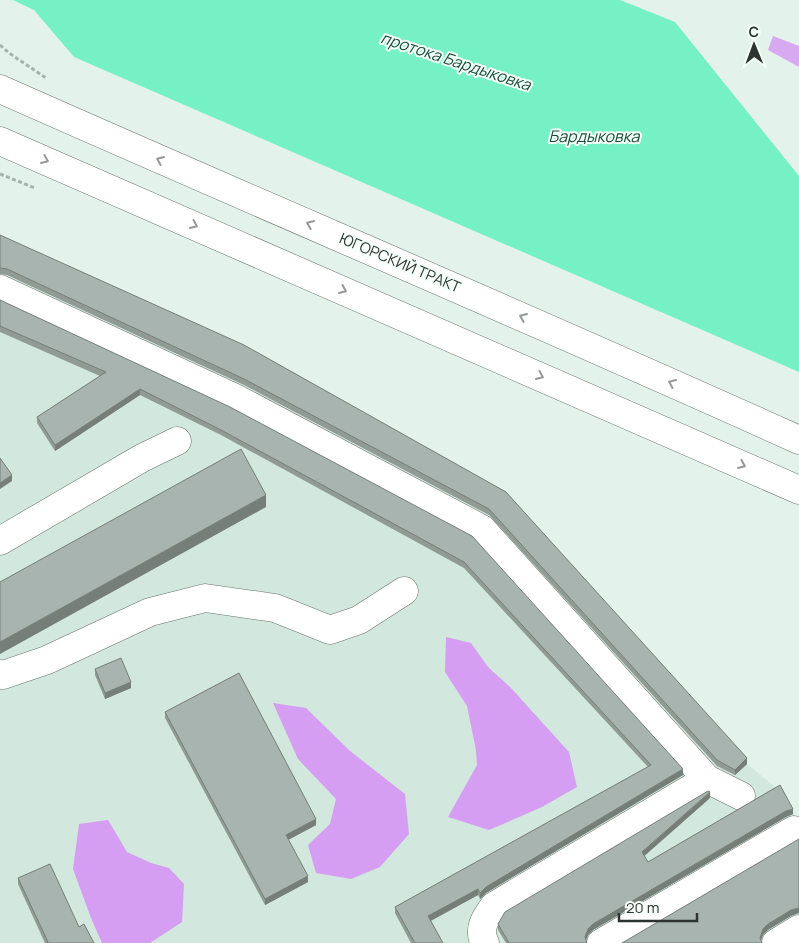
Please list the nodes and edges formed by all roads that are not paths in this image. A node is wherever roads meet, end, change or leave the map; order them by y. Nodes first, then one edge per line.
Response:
1 (0, 89) edge
2 (0, 141) edge
3 (0, 289) edge
4 (799, 440) edge
5 (177, 441) dead end
6 (799, 490) edge
7 (1, 540) edge
8 (404, 591) dead end
9 (0, 674) edge
10 (707, 779) junction
11 (741, 796) dead end
12 (794, 830) dead end
13 (799, 929) edge
14 (485, 943) edge
15 (601, 943) edge
16 (776, 943) edge

4 -> 1 main road, ЮГОРСКИЙ ТРАКТ
2 -> 6 main road
3 - 10 main road
5 - 7 main road
8 - 9 main road
10 - 11 main road
10 - 14 main road
12 - 15 main road
13 - 16 main road

